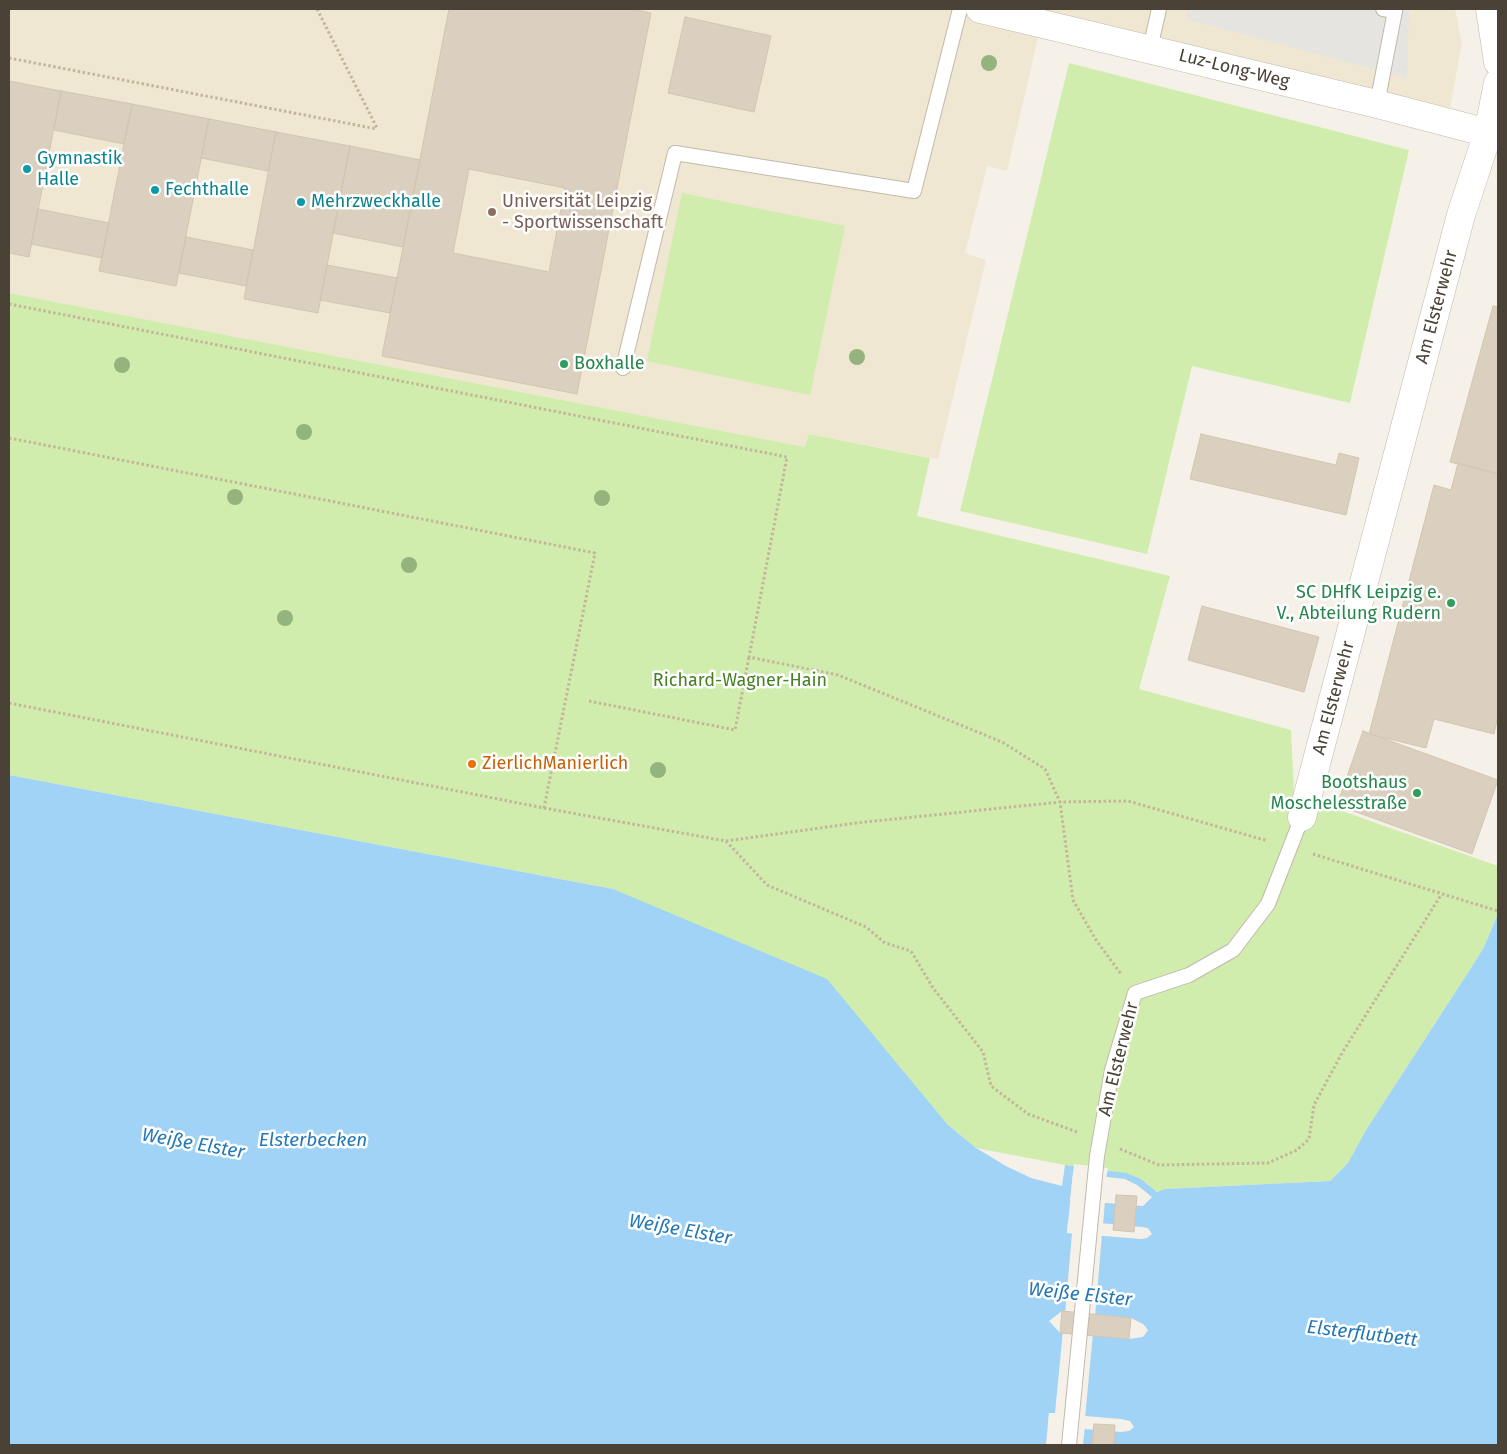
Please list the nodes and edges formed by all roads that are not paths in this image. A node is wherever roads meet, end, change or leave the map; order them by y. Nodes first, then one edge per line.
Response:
1 (960, 9) edge
2 (980, 9) edge
3 (1159, 9) edge
4 (1383, 9) edge
5 (1490, 9) edge
6 (1150, 49) junction
7 (1498, 62) edge
8 (1498, 83) edge
9 (1376, 104) junction
10 (1493, 137) edge
11 (624, 368) dead end
12 (1302, 817) joint
13 (1069, 1445) edge

1 - 11 lane
2 - 6 street, Luz-Long-Weg
3 - 6 lane
4 - 9 lane
5 - 7 street
6 - 9 street, Luz-Long-Weg
8 - 10 street, Am Elsterwehr
9 - 10 street, Luz-Long-Weg
10 - 12 street, Am Elsterwehr
12 - 13 lane, Am Elsterwehr

